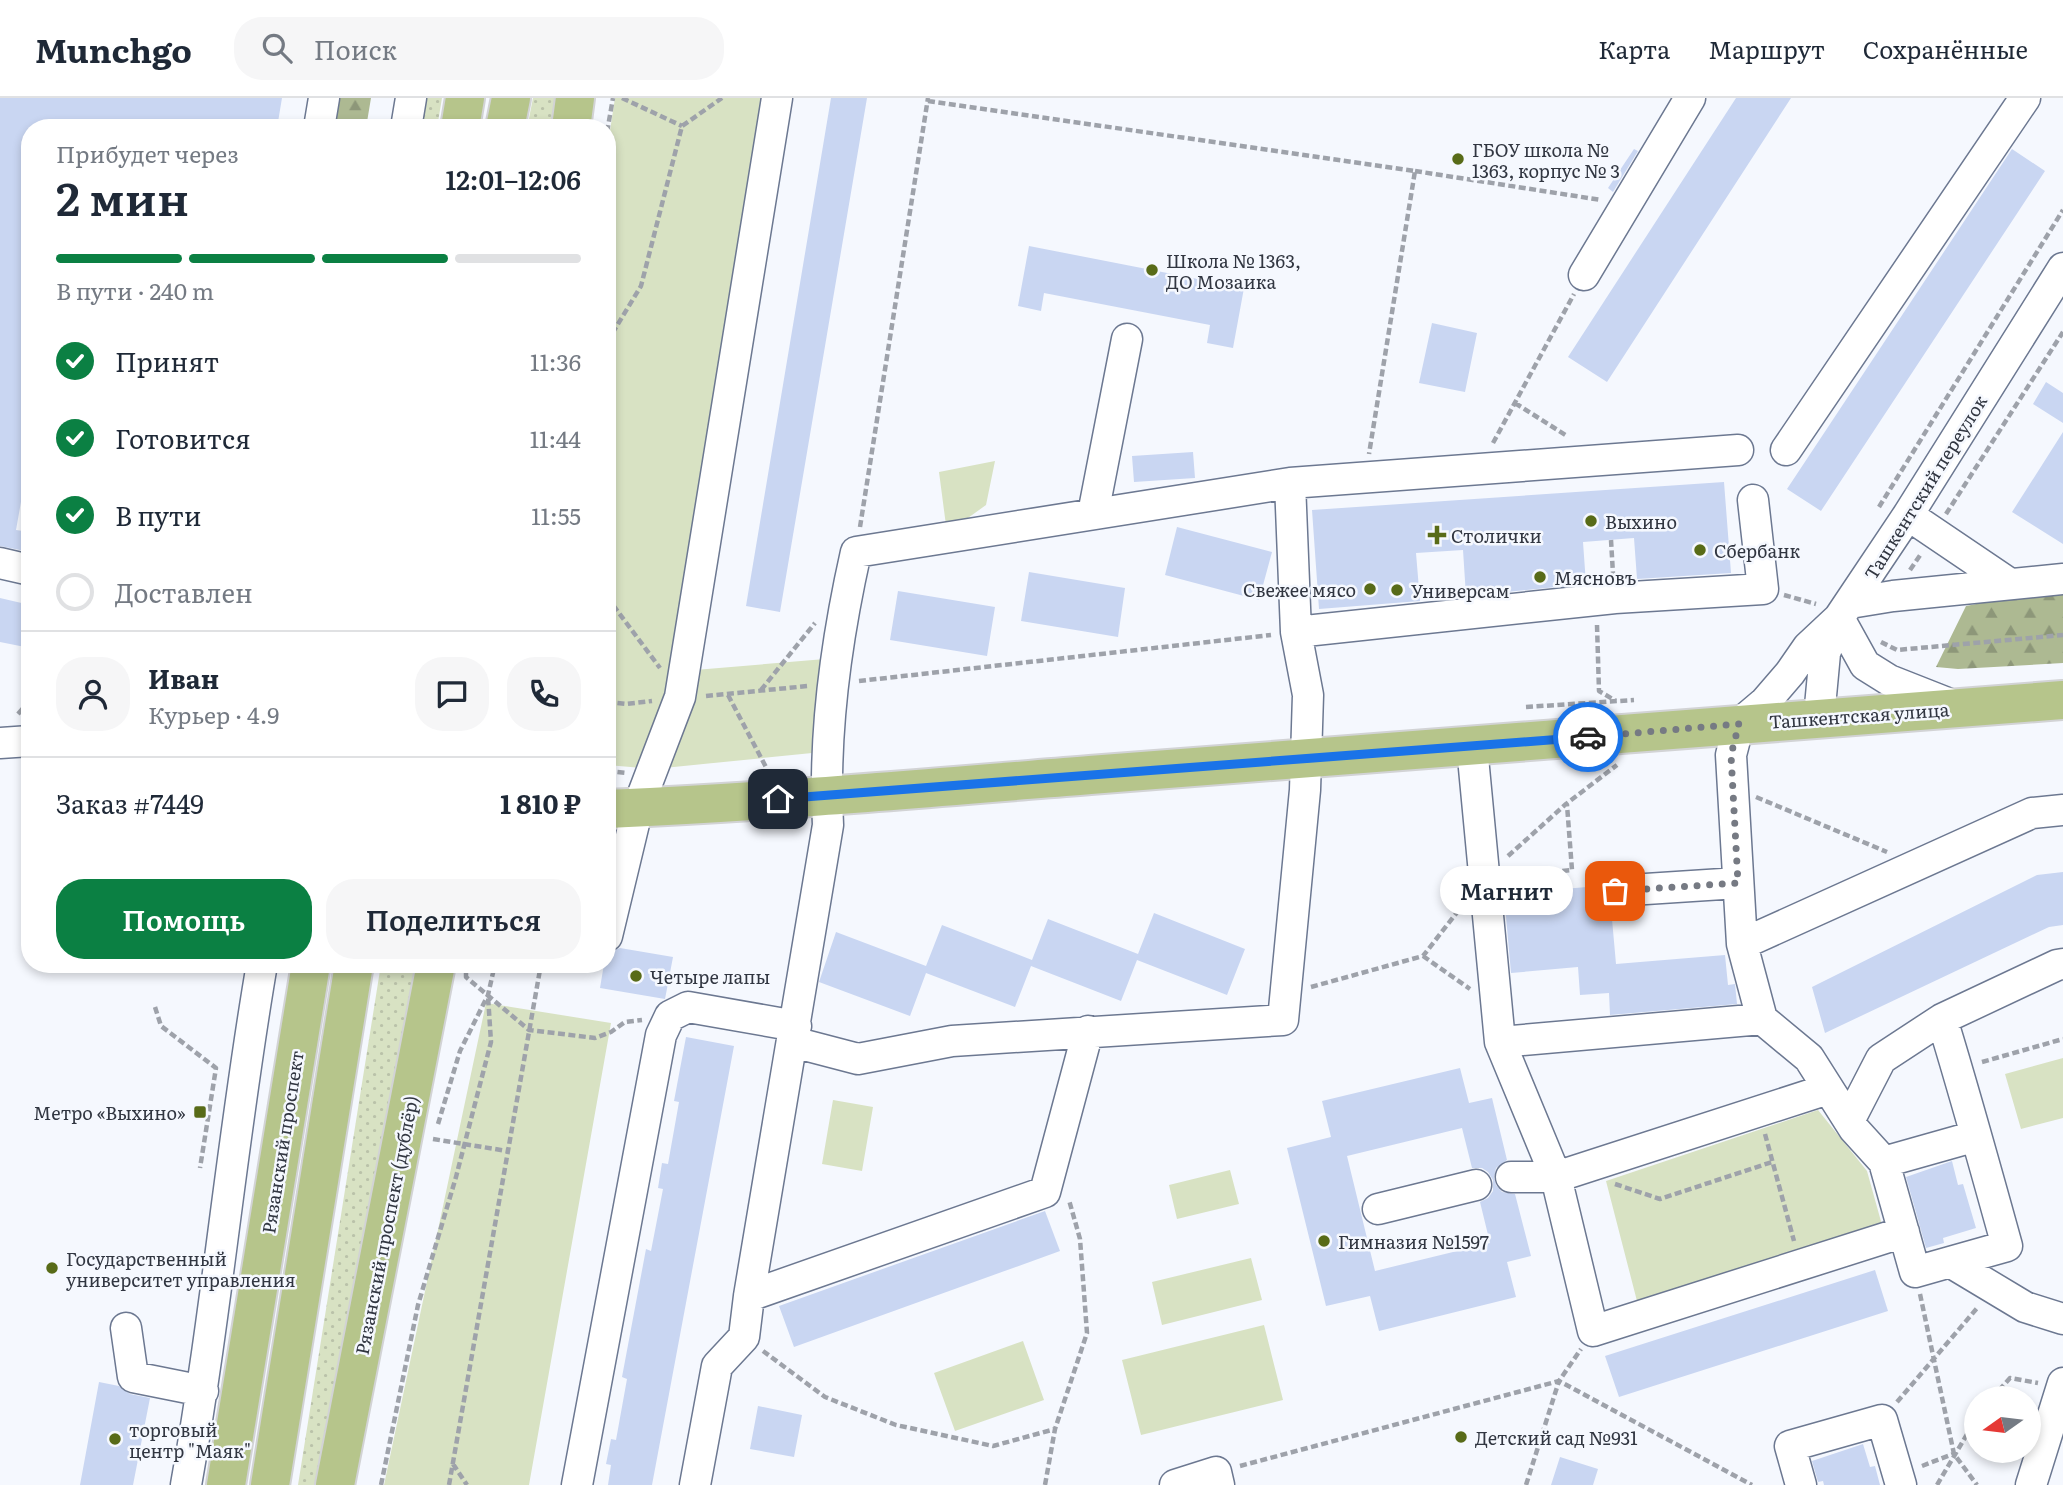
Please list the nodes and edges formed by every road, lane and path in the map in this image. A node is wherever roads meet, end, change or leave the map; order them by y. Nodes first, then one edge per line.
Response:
1 (324, 98) edge
2 (411, 98) edge
3 (465, 98) edge
4 (511, 98) edge
5 (575, 98) edge
6 (613, 98) edge
7 (622, 98) edge
8 (722, 98) edge
9 (777, 98) edge
10 (1690, 98) edge
11 (2025, 98) edge
12 (928, 100) edge
13 (320, 119) edge
14 (408, 119) edge
15 (462, 119) edge
16 (507, 119) edge
17 (572, 119) edge
18 (609, 119) edge
19 (682, 126) junction
20 (1415, 171) junction
21 (1627, 204) junction
22 (2063, 210) edge
23 (2063, 268) edge
24 (1584, 275) joint
25 (616, 327) edge
26 (2063, 332) edge
27 (1127, 339) dead end
28 (1515, 403) junction
29 (1738, 450) dead end
30 (1786, 450) dead end
31 (1604, 460) junction
32 (1479, 469) junction
33 (1366, 477) junction
34 (1290, 483) junction
35 (1753, 500) dead end
36 (1876, 513) dead end
37 (1093, 514) junction
38 (1908, 515) junction
39 (1934, 533) junction
40 (856, 552) junction
41 (0, 563) edge
42 (21, 568) edge
43 (2063, 579) edge
44 (2010, 584) junction
45 (1763, 589) junction
46 (616, 609) edge
47 (1835, 611) junction
48 (817, 621) dead end
49 (1296, 632) junction
50 (2063, 635) edge
51 (1897, 650) dead end
52 (832, 684) junction
53 (761, 691) junction
54 (728, 695) junction
55 (680, 697) junction
56 (1644, 699) dead end
57 (2063, 701) edge
58 (616, 703) edge
59 (1526, 707) dead end
60 (1960, 708) junction
61 (1819, 717) junction
62 (1739, 724) junction
63 (21, 730) edge
64 (0, 743) edge
65 (1472, 747) junction
66 (1305, 759) junction
67 (767, 769) dead end
68 (1733, 787) junction
69 (827, 795) junction
70 (1566, 804) dead end
71 (623, 808) edge
72 (2063, 810) edge
73 (616, 864) edge
74 (1918, 865) junction
75 (1485, 878) junction
76 (1738, 883) junction
77 (1615, 891) dead end
78 (1742, 944) junction
79 (1423, 956) dead end
80 (2063, 964) edge
81 (260, 973) edge
82 (310, 973) edge
83 (353, 973) edge
84 (434, 973) edge
85 (467, 973) edge
86 (493, 973) edge
87 (540, 973) edge
88 (488, 995) junction
89 (155, 1007) dead end
90 (1497, 1007) junction
91 (670, 1016) junction
92 (1762, 1019) junction
93 (1942, 1019) junction
94 (530, 1030) junction
95 (1088, 1031) junction
96 (794, 1034) junction
97 (2063, 1040) edge
98 (1500, 1042) junction
99 (1957, 1069) junction
100 (1828, 1089) junction
101 (1759, 1112) junction
102 (1849, 1121) junction
103 (1976, 1136) junction
104 (433, 1139) junction
105 (465, 1144) junction
106 (431, 1152) dead end
107 (508, 1152) junction
108 (1055, 1153) junction
109 (1772, 1162) junction
110 (1884, 1162) junction
111 (200, 1168) dead end
112 (1511, 1177) dead end
113 (1556, 1177) junction
114 (1606, 1181) dead end
115 (1476, 1185) dead end
116 (1378, 1209) dead end
117 (1904, 1232) junction
118 (1950, 1262) junction
119 (1800, 1265) junction
120 (1915, 1272) junction
121 (1994, 1288) junction
122 (749, 1296) junction
123 (2063, 1319) edge
124 (126, 1328) dead end
125 (1593, 1331) junction
126 (744, 1337) junction
127 (1933, 1359) junction
128 (1559, 1381) junction
129 (2062, 1385) edge
130 (2003, 1386) edge
131 (203, 1391) junction
132 (1882, 1419) junction
133 (1055, 1429) junction
134 (1964, 1438) edge
135 (1954, 1454) junction
136 (453, 1464) junction
137 (1217, 1479) edge
138 (1899, 1480) edge
139 (186, 1485) edge
140 (226, 1485) edge
141 (270, 1485) edge
142 (335, 1485) edge
143 (381, 1485) edge
144 (449, 1485) edge
145 (467, 1485) edge
146 (577, 1485) edge
147 (695, 1485) edge
148 (1045, 1485) edge
149 (1175, 1485) edge
150 (1526, 1485) edge
151 (1752, 1485) edge
152 (1801, 1485) edge
153 (1937, 1485) edge
154 (1976, 1485) edge
155 (2031, 1485) edge

1 - 13 street
2 - 14 street
3 - 15 main road
4 - 16 main road
5 - 17 main road
6 - 18 path
7 - 19 path
8 - 19 path
9 - 55 street
10 - 21 street
11 - 30 street
12 - 20 path
12 - 40 path
19 - 25 path
20 - 21 path
20 - 33 path
21 - 24 street
22 - 36 path
23 - 38 street, Ташкентский переулок
24 - 28 path
26 - 39 path
27 - 37 street
28 - 31 path
28 - 32 path
29 - 31 street
31 - 32 street
32 - 33 street
33 - 34 street
34 - 37 street
34 - 49 street
35 - 45 street
37 - 40 street
38 - 39 street
38 - 47 street, Ташкентский переулок
39 - 44 street
40 - 52 street
41 - 42 street
43 - 44 street
44 - 47 street
45 - 47 path
45 - 49 street
46 - 55 path
47 - 60 street
47 - 61 street, Ташкентский переулок
47 - 62 street
48 - 53 path
49 - 52 path
49 - 66 street
50 - 51 path
52 - 53 path
52 - 69 street
53 - 54 path
54 - 55 path
54 - 67 path
55 - 58 path
55 - 71 street
56 - 59 path
57 - 60 main road, Ташкентская улица
60 - 61 main road, Ташкентская улица
61 - 62 main road, Ташкентская улица
62 - 65 main road, Ташкентская улица
62 - 68 street
63 - 64 street
65 - 66 main road, Ташкентская улица
65 - 75 street
66 - 69 main road, Ташкентская улица
66 - 95 street
68 - 74 path
68 - 76 street
69 - 71 main road, Ташкентская улица
69 - 96 street
70 - 75 path
71 - 73 street
72 - 74 street
74 - 78 street
75 - 90 street
76 - 77 street
76 - 78 street
78 - 92 street
79 - 90 path
80 - 93 street
81 - 131 street
82 - 140 main road, Рязанский проспект
83 - 141 main road
84 - 142 main road, Рязанский проспект (дублёр)
85 - 88 path
86 - 88 path
87 - 94 path
88 - 94 path
88 - 104 path
88 - 105 path
89 - 111 path
90 - 98 street
91 - 94 path
91 - 96 street
91 - 146 street
92 - 98 street
92 - 100 street
93 - 99 street
93 - 102 street
94 - 107 path
95 - 96 street
95 - 108 street
96 - 122 street
97 - 99 path
98 - 113 street
99 - 103 street
100 - 101 street
100 - 102 street
101 - 109 path
101 - 113 street
102 - 110 street
103 - 110 street
103 - 118 street
104 - 105 path
104 - 106 path
105 - 107 path
105 - 143 path
107 - 136 path
108 - 122 street
108 - 133 path
109 - 114 path
109 - 119 path
110 - 117 street
112 - 113 street
113 - 125 street
115 - 116 street
117 - 119 street
117 - 120 street
118 - 120 street
118 - 121 street
119 - 125 street
120 - 127 path
121 - 123 street
121 - 127 path
122 - 126 street
124 - 131 street
125 - 128 path
126 - 133 path
126 - 147 street
127 - 132 path
127 - 135 path
128 - 137 path
128 - 150 path
128 - 151 path
129 - 130 path
129 - 155 street
131 - 139 street
132 - 138 street
132 - 152 street
133 - 148 path
134 - 135 path
135 - 138 path
135 - 153 path
135 - 154 path
136 - 144 path
136 - 145 path
137 - 149 street

